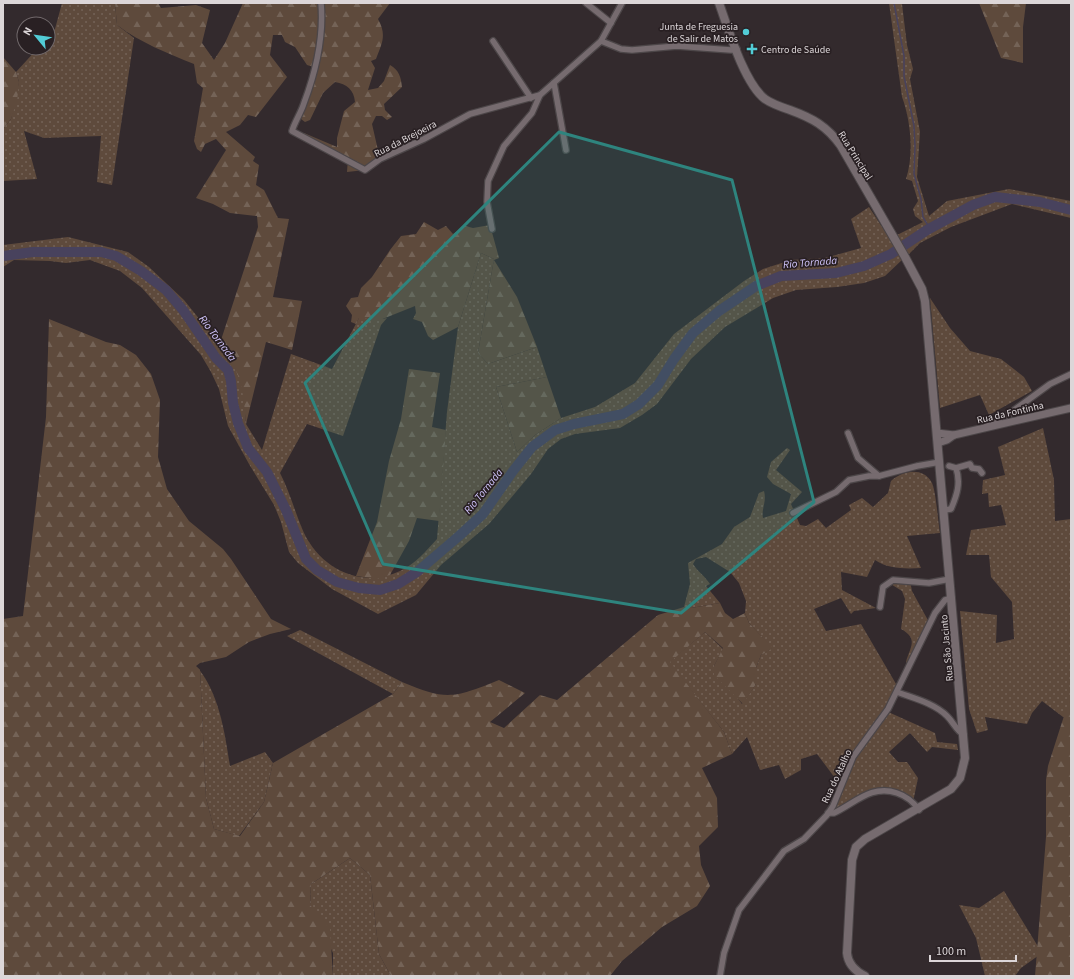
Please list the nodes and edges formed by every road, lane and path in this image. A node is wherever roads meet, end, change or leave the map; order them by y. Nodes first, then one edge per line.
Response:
1 (321, 3) edge
2 (586, 3) edge
3 (622, 3) edge
4 (718, 3) edge
5 (611, 23) junction
6 (601, 41) junction
7 (493, 42) dead end
8 (737, 49) junction
9 (554, 83) junction
10 (540, 96) junction
11 (531, 98) junction
12 (566, 150) dead end
13 (492, 229) dead end
14 (905, 256) joint
15 (1071, 374) edge
16 (1071, 408) edge
17 (985, 429) junction
18 (848, 433) dead end
19 (937, 433) junction
20 (954, 435) junction
21 (938, 443) junction
22 (940, 462) junction
23 (949, 466) dead end
24 (956, 468) junction
25 (982, 473) dead end
26 (880, 476) junction
27 (944, 510) junction
28 (793, 514) dead end
29 (950, 579) junction
30 (952, 598) junction
31 (880, 607) dead end
32 (897, 692) junction
33 (964, 735) junction
34 (918, 810) junction
35 (828, 813) junction
36 (720, 976) edge
37 (865, 976) edge

1 - 11 street, Rua da Brejoeira
2 - 5 street
3 - 5 street
4 - 8 main road, Rua Principal
5 - 6 street
6 - 8 street
6 - 9 street
7 - 11 street
8 - 14 main road, Rua Principal
9 - 10 street
9 - 12 street
10 - 11 street, Rua da Brejoeira
10 - 13 street
14 - 19 main road, Rua São Jacinto
15 - 17 street
16 - 17 street, Rua da Fontinha
17 - 20 street, Rua da Fontinha
18 - 26 street
19 - 20 street, Rua da Fontinha
19 - 21 main road, Rua São Jacinto
20 - 21 street, Rua da Fontinha
21 - 22 main road, Rua São Jacinto
22 - 26 street
22 - 27 main road, Rua São Jacinto
23 - 24 street
24 - 25 street
24 - 27 street
26 - 28 street
27 - 29 main road, Rua São Jacinto
29 - 30 main road, Rua São Jacinto
29 - 31 street
30 - 32 street, Rua do Atalho
30 - 33 main road, Rua São Jacinto
32 - 33 street
32 - 35 street, Rua do Atalho
33 - 34 main road, Rua São Jacinto
34 - 35 street
34 - 37 main road, Rua São Jacinto
35 - 36 street, Rua do Atalho

